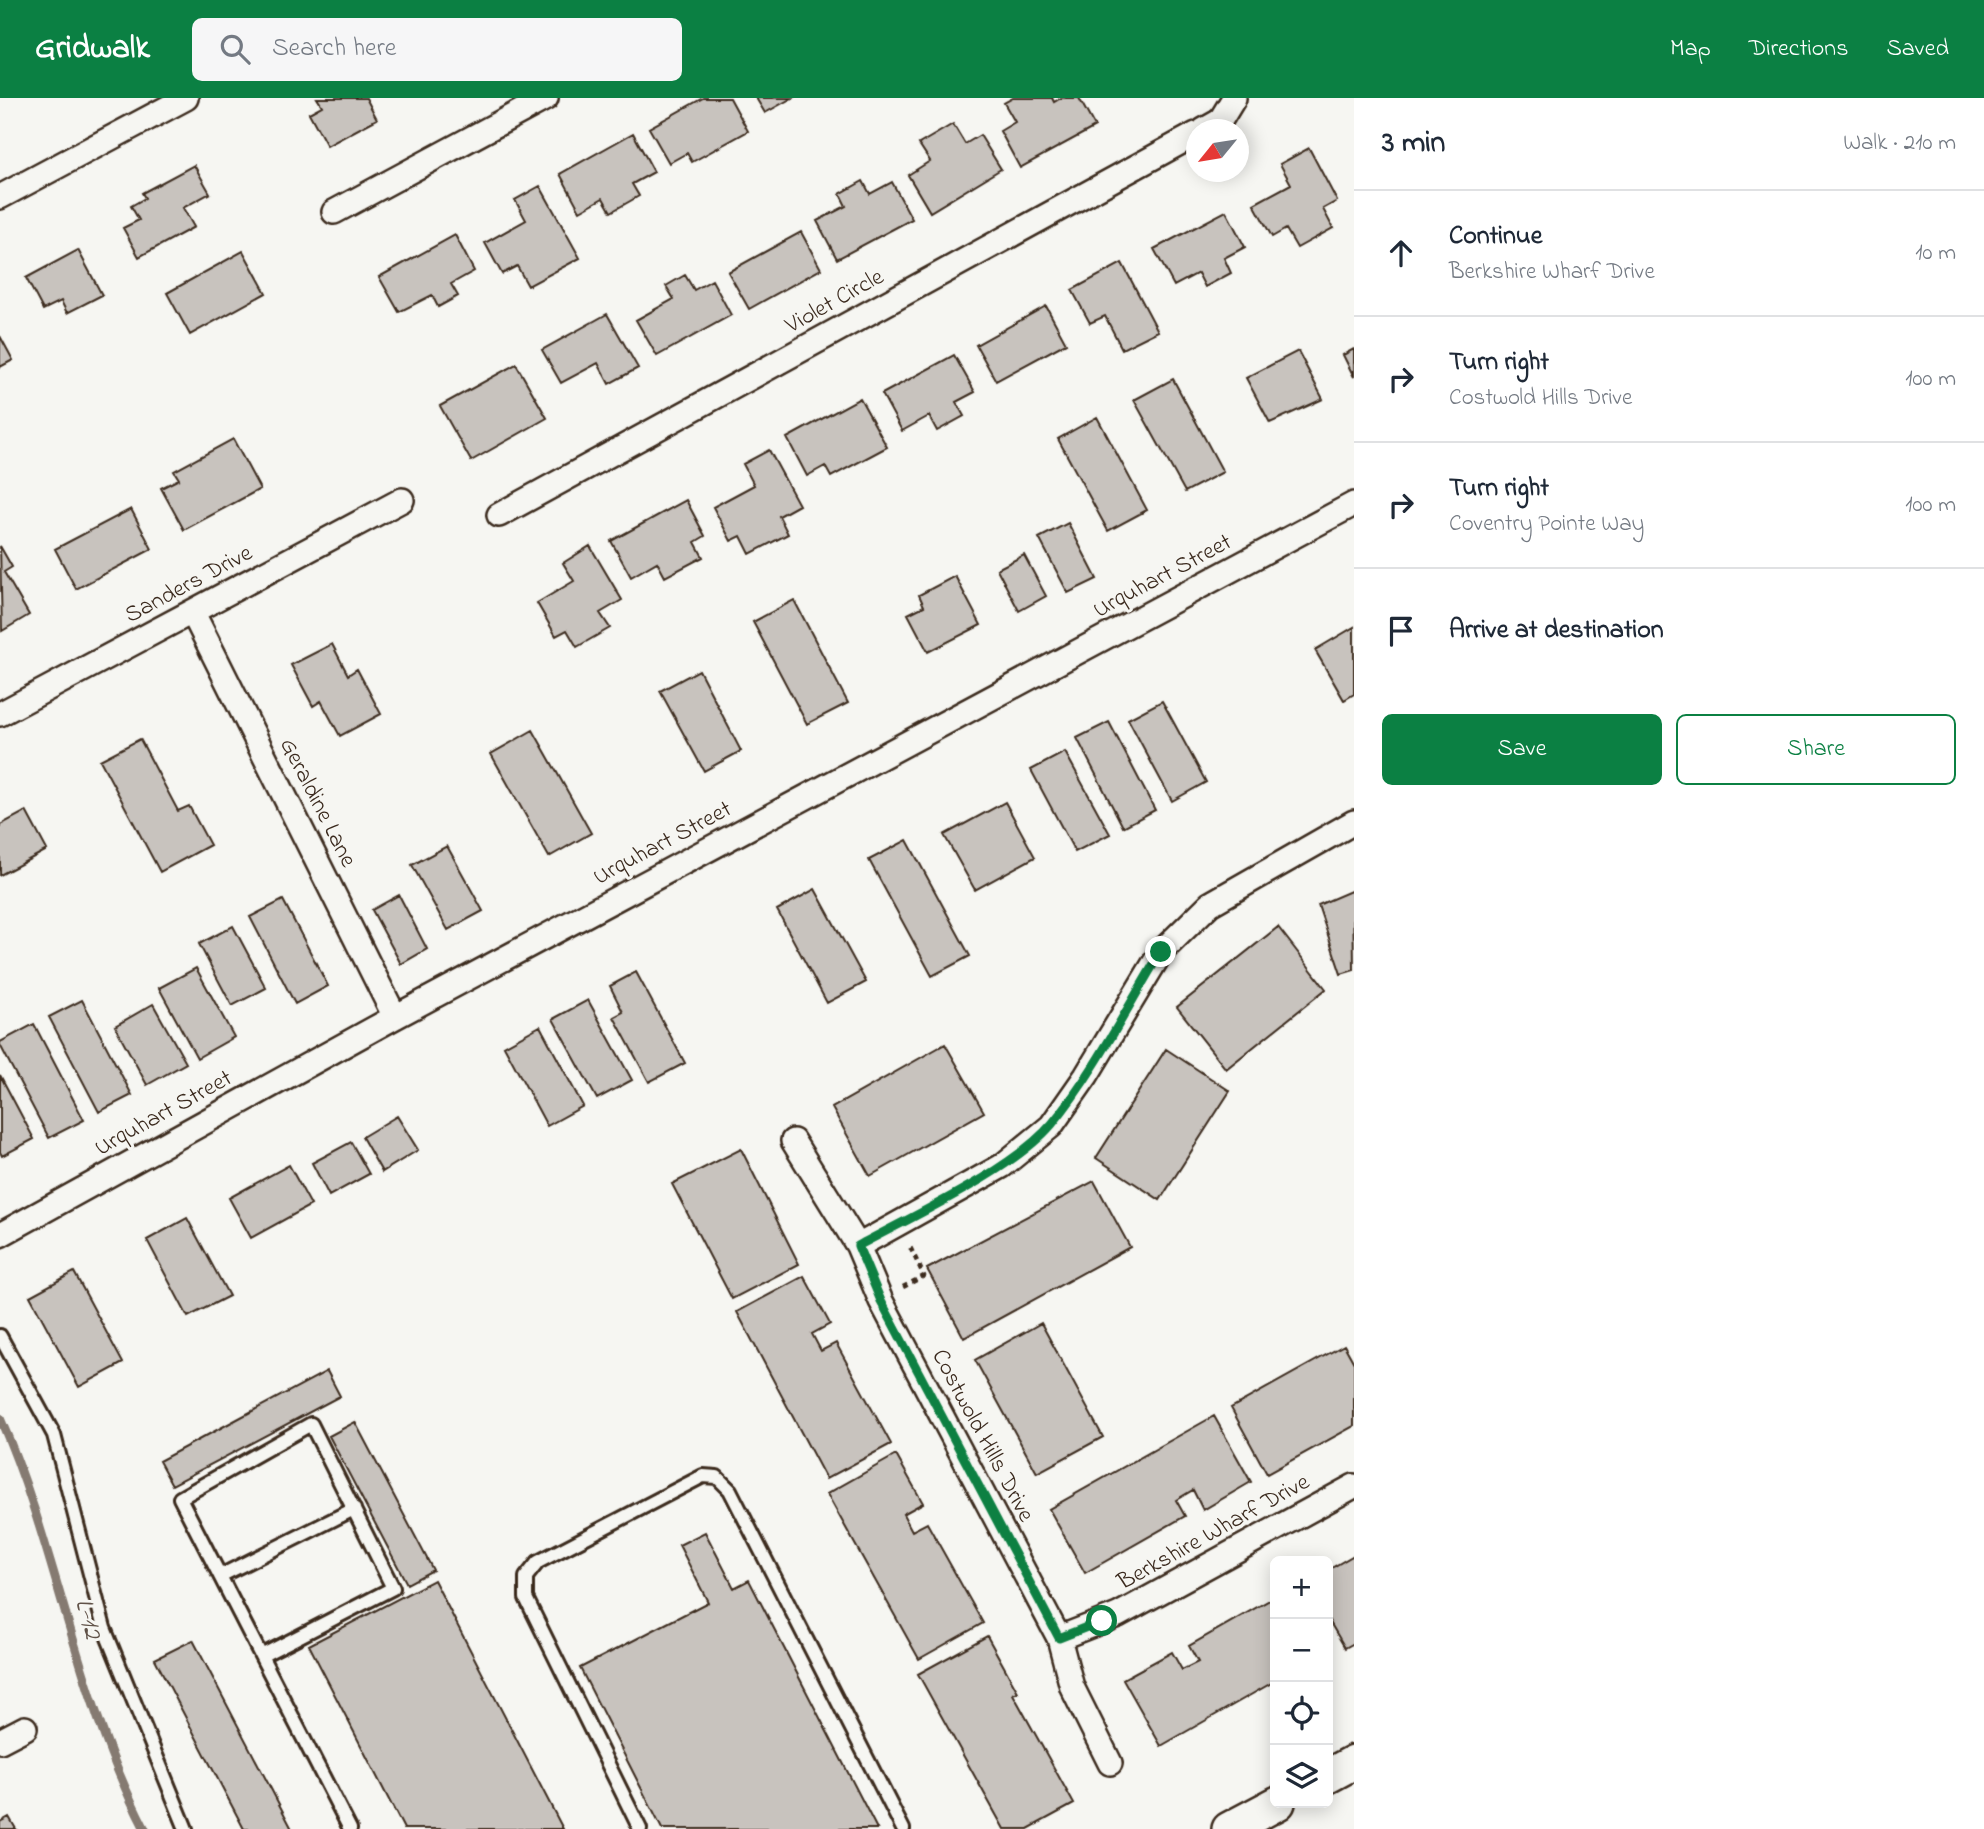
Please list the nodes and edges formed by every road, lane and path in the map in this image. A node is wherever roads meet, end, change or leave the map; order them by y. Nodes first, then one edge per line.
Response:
1 (186, 98) edge
2 (546, 98) edge
3 (1234, 98) edge
4 (1221, 119) edge
5 (1186, 139) edge
6 (0, 197) edge
7 (334, 212) dead end
8 (402, 500) dead end
9 (1354, 505) edge
10 (499, 515) dead end
11 (193, 613) junction
12 (0, 714) edge
13 (1354, 822) edge
14 (395, 1017) junction
15 (793, 1141) dead end
16 (0, 1235) edge
17 (905, 1237) dead end
18 (858, 1246) junction
19 (898, 1290) dead end
20 (0, 1336) edge
21 (1354, 1486) edge
22 (354, 1509) junction
23 (220, 1576) junction
24 (1059, 1638) junction
25 (261, 1656) junction
26 (25, 1728) dead end
27 (0, 1741) edge
28 (1354, 1762) edge
29 (1110, 1763) dead end
30 (1333, 1773) edge
31 (1270, 1807) edge
32 (186, 1829) edge
33 (350, 1829) edge
34 (640, 1829) edge
35 (903, 1829) edge
36 (1229, 1829) edge

1 - 6 street
2 - 7 street
3 - 4 street
5 - 10 street, Violet Circle
8 - 11 street, Sanders Drive
9 - 14 street, Urquhart Street
11 - 12 street, Sanders Drive
11 - 14 street, Geraldine Lane
13 - 18 street
14 - 16 street, Urquhart Street
15 - 18 street, Costwold Hills Drive
17 - 19 path
18 - 24 street, Costwold Hills Drive
20 - 32 lane
21 - 24 street, Berkshire Wharf Drive
22 - 23 lane
22 - 23 lane
22 - 25 lane
23 - 25 lane
24 - 29 street, Costwold Hills Drive
25 - 33 lane
26 - 27 street
28 - 30 main road
31 - 36 main road
34 - 35 lane

